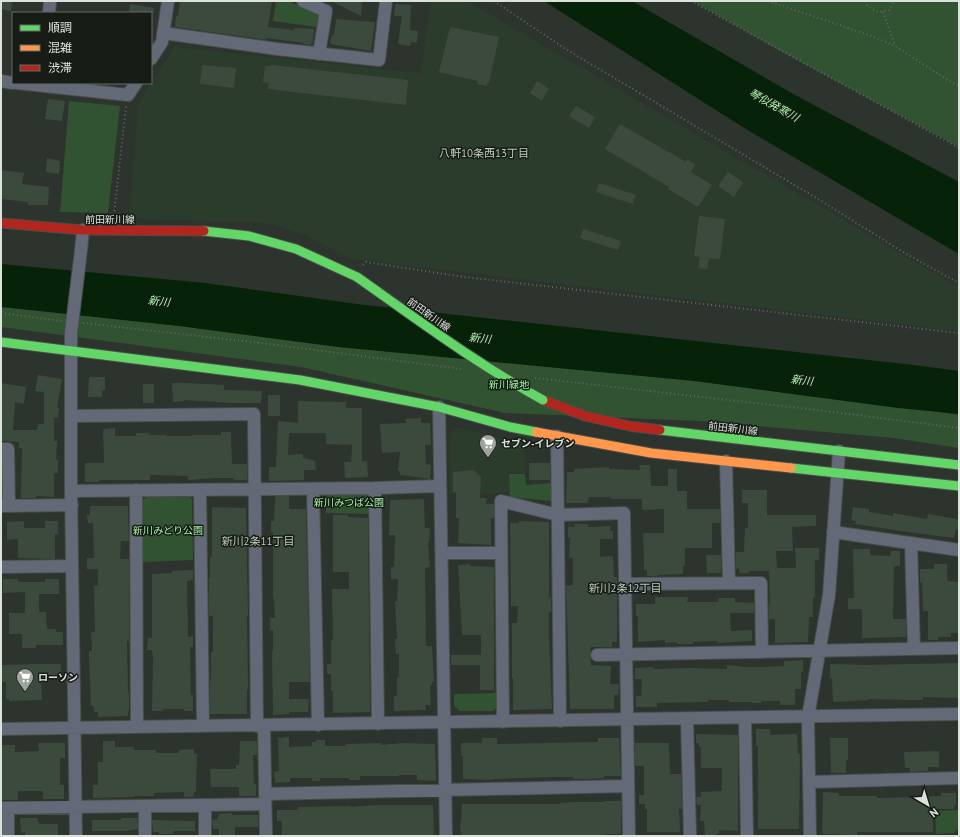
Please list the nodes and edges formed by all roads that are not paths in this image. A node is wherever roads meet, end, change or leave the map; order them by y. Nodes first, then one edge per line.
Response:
1 (50, 1) edge
2 (168, 1) edge
3 (303, 1) edge
4 (386, 1) edge
5 (49, 12) edge
6 (163, 33) junction
7 (319, 54) junction
8 (152, 57) edge
9 (1, 81) edge
10 (12, 83) edge
11 (41, 84) edge
12 (135, 84) edge
13 (1, 223) edge
14 (83, 230) junction
15 (1, 342) edge
16 (72, 350) junction
17 (439, 407) junction
18 (72, 416) junction
19 (557, 436) junction
20 (1, 449) edge
21 (839, 451) junction
22 (726, 461) junction
23 (959, 465) edge
24 (838, 472) junction
25 (440, 486) junction
26 (959, 486) edge
27 (375, 488) junction
28 (256, 489) junction
29 (313, 489) junction
30 (136, 490) junction
31 (200, 490) junction
32 (71, 491) junction
33 (72, 505) junction
34 (5, 506) edge
35 (558, 515) junction
36 (833, 532) junction
37 (911, 543) junction
38 (959, 550) edge
39 (442, 553) junction
40 (501, 553) junction
41 (72, 566) junction
42 (1, 567) edge
43 (728, 583) junction
44 (625, 584) junction
45 (959, 648) edge
46 (914, 649) junction
47 (819, 651) junction
48 (762, 652) junction
49 (626, 654) junction
50 (597, 655) dead end
51 (959, 714) edge
52 (808, 717) junction
53 (745, 718) junction
54 (687, 719) junction
55 (626, 720) junction
56 (560, 721) junction
57 (503, 722) junction
58 (445, 723) junction
59 (378, 724) junction
60 (318, 725) junction
61 (203, 726) junction
62 (260, 726) junction
63 (137, 727) junction
64 (74, 728) junction
65 (1, 729) edge
66 (959, 778) edge
67 (809, 782) junction
68 (628, 786) junction
69 (446, 789) junction
70 (265, 799) junction
71 (205, 805) junction
72 (145, 806) junction
73 (76, 807) junction
74 (4, 808) edge
75 (8, 836) edge
76 (76, 836) edge
77 (145, 836) edge
78 (205, 836) edge
79 (266, 836) edge
80 (446, 836) edge
81 (629, 836) edge
82 (690, 836) edge
83 (747, 836) edge
84 (810, 836) edge

1 - 5 street
2 - 6 street
3 - 7 street
4 - 7 street
6 - 7 street
6 - 8 street
9 - 10 street
11 - 12 street
13 - 14 main road, 前田新川線
14 - 16 street, bridge
14 - 21 main road, 前田新川線, bridge
15 - 16 main road
16 - 17 main road
16 - 18 street
17 - 19 main road
17 - 25 street
18 - 28 street
18 - 32 street
19 - 22 main road
19 - 35 street
20 - 34 street
21 - 23 main road, 前田新川線
21 - 24 street
22 - 24 main road
22 - 43 street
24 - 26 main road
24 - 36 street
25 - 27 street
25 - 39 street
27 - 29 street
27 - 59 street
28 - 29 street
28 - 31 street
28 - 62 street
29 - 60 street
30 - 31 street
30 - 32 street
30 - 63 street
31 - 61 street
32 - 33 street
33 - 34 street
33 - 41 street
35 - 40 street
35 - 44 street
35 - 56 street
36 - 37 street
36 - 47 street
37 - 38 street
37 - 46 street
39 - 40 street
39 - 58 street
40 - 57 street
41 - 42 street
41 - 64 street
43 - 44 street
43 - 48 street
44 - 49 street
45 - 46 street
46 - 47 street
47 - 48 street
47 - 52 street
48 - 49 street
49 - 50 street
49 - 55 street
51 - 52 street
52 - 53 street
52 - 67 street
53 - 54 street
53 - 83 street
54 - 55 street
54 - 82 street
55 - 56 street
55 - 68 street
56 - 57 street
57 - 58 street
58 - 59 street
58 - 69 street
59 - 60 street
60 - 62 street
61 - 62 street
61 - 63 street
62 - 70 street
63 - 64 street
64 - 65 street
64 - 73 street
66 - 67 street
67 - 84 street
68 - 69 street
68 - 81 street
69 - 70 street
69 - 80 street
70 - 71 street
70 - 79 street
71 - 72 street
71 - 78 street
72 - 73 street
72 - 77 street
73 - 74 street
73 - 76 street
74 - 75 street

